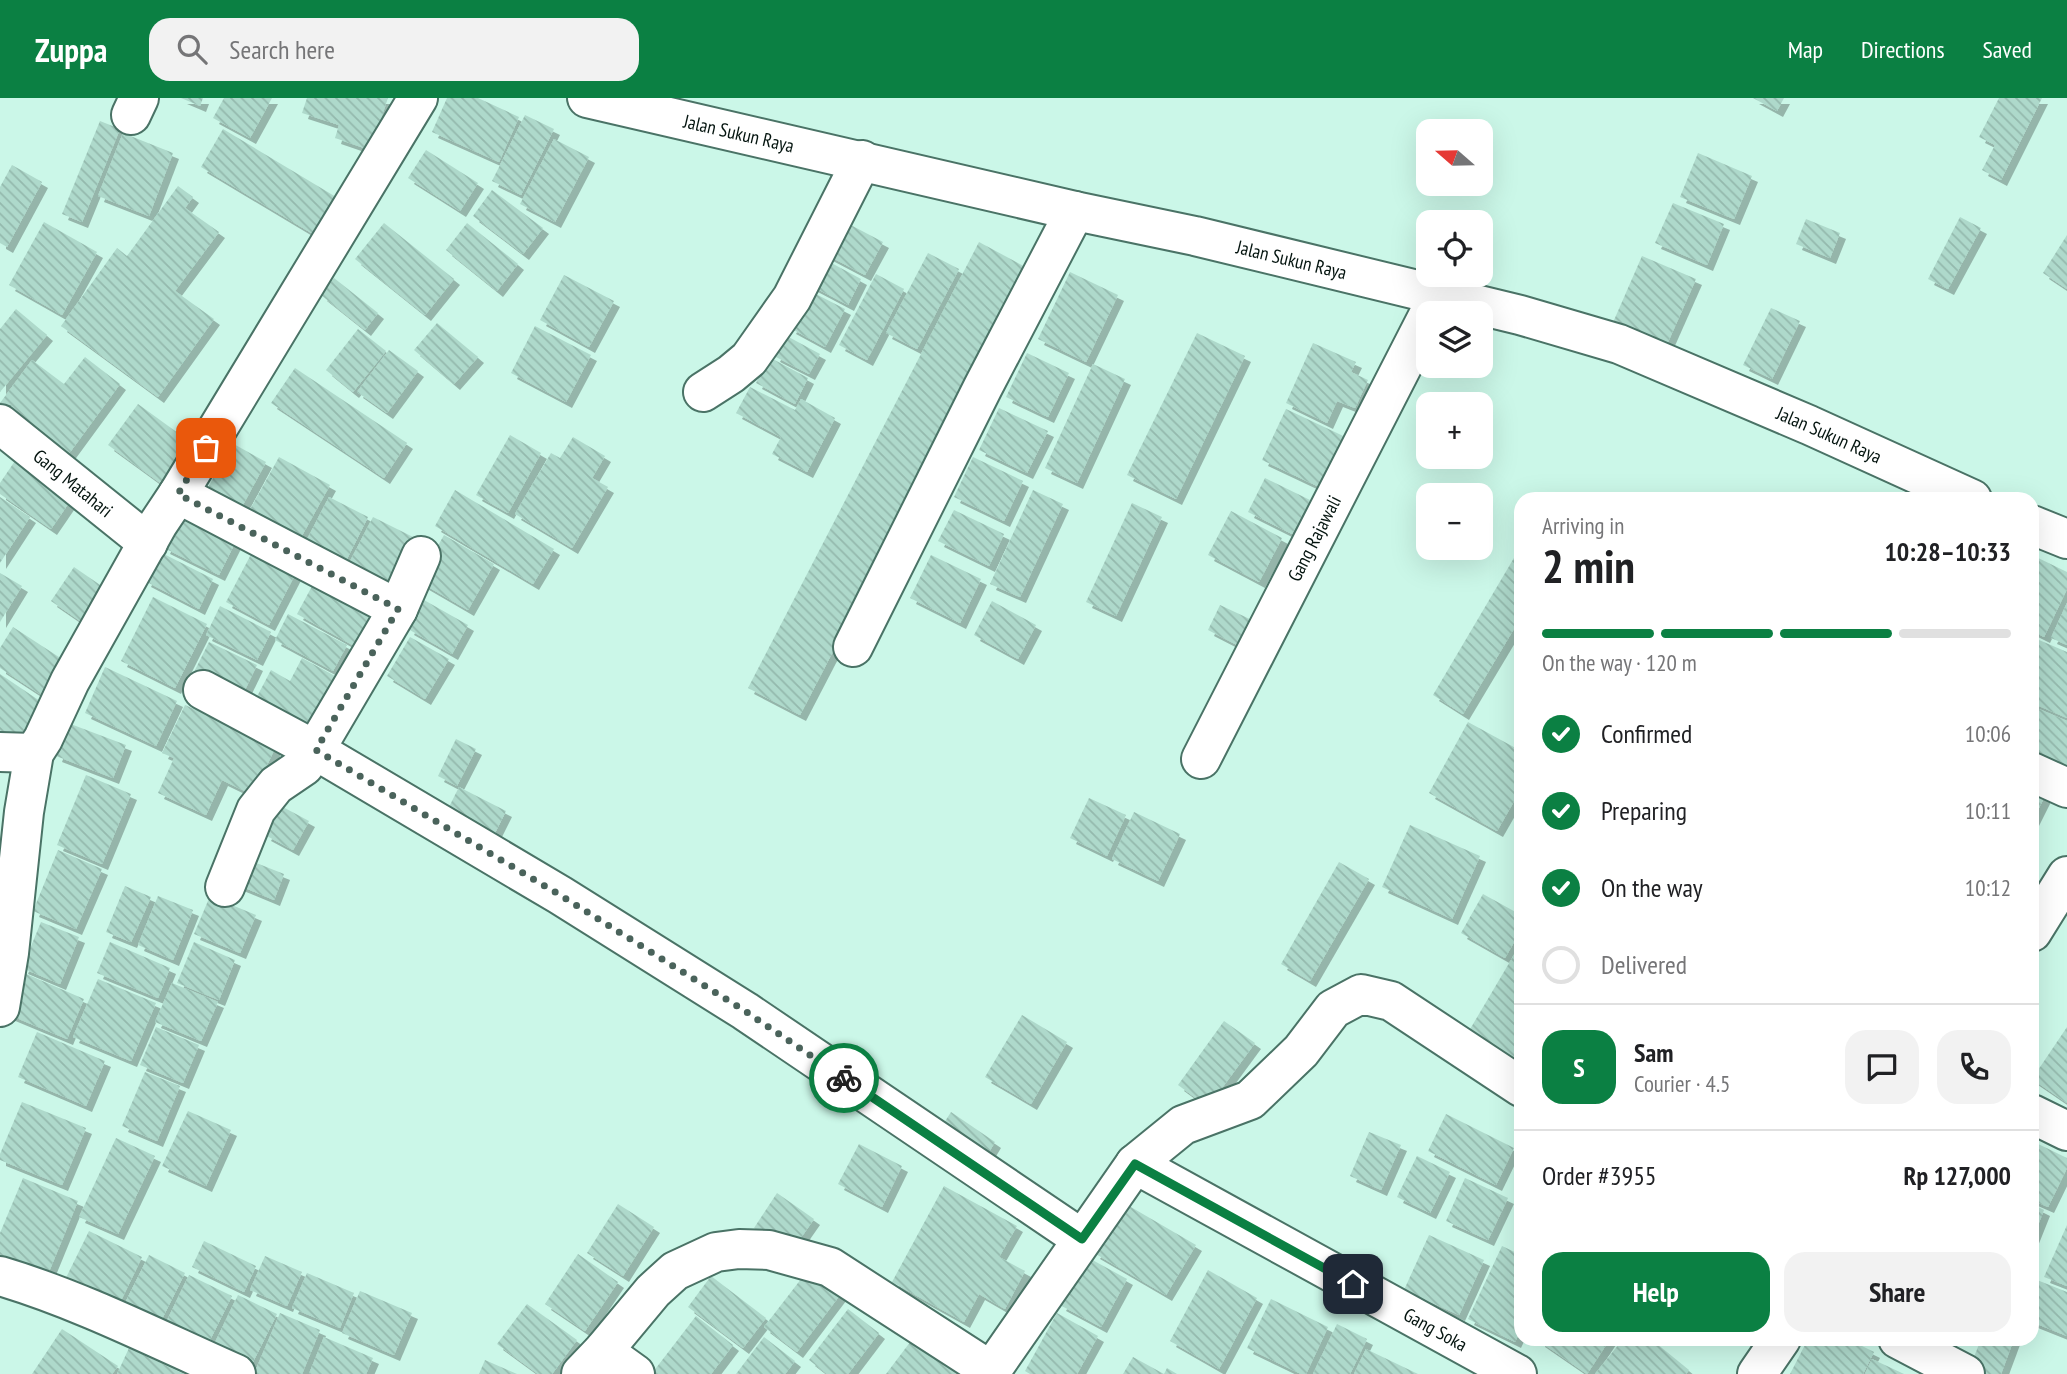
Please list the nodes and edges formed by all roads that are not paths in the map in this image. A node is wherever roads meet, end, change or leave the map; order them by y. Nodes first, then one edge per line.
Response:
1 (418, 98) edge
2 (587, 98) edge
3 (862, 160) junction
4 (1075, 211) junction
5 (1416, 303) edge
6 (1493, 313) edge
7 (1416, 339) edge
8 (703, 392) dead end
9 (0, 424) edge
10 (1956, 492) edge
11 (178, 494) junction
12 (2039, 528) edge
13 (2067, 539) edge
14 (148, 542) junction
15 (421, 556) dead end
16 (398, 609) junction
17 (853, 647) dead end
18 (203, 690) dead end
19 (316, 750) junction
20 (17, 753) edge
21 (1200, 759) dead end
22 (2039, 775) edge
23 (2067, 788) edge
24 (2067, 876) edge
25 (225, 887) dead end
26 (6, 916) edge
27 (2039, 921) edge
28 (0, 1007) edge
29 (1514, 1082) edge
30 (2039, 1117) edge
31 (2067, 1131) edge
32 (1135, 1164) junction
33 (1082, 1239) junction
34 (0, 1276) edge
35 (1777, 1346) edge
36 (1911, 1346) edge
37 (592, 1363) edge
38 (236, 1374) edge
39 (635, 1374) edge
40 (1517, 1374) edge
41 (1757, 1374) edge
42 (1965, 1374) edge

1 - 11 street
2 - 3 street, Jalan Sukun Raya
3 - 4 street, Jalan Sukun Raya
3 - 8 street
4 - 5 street, Jalan Sukun Raya
4 - 17 street
6 - 10 street, Jalan Sukun Raya
7 - 21 street, Gang Rajawali
9 - 14 street, Gang Matahari
11 - 14 street
11 - 16 street
12 - 13 street
14 - 20 street
15 - 16 street
16 - 19 street
18 - 19 street
19 - 25 street
19 - 33 street
20 - 26 street
22 - 23 street
24 - 27 street
26 - 28 street
29 - 32 street
30 - 31 street
32 - 33 street
32 - 40 street, Gang Soka
33 - 37 street
34 - 38 street
35 - 41 street
36 - 42 street
37 - 39 street

